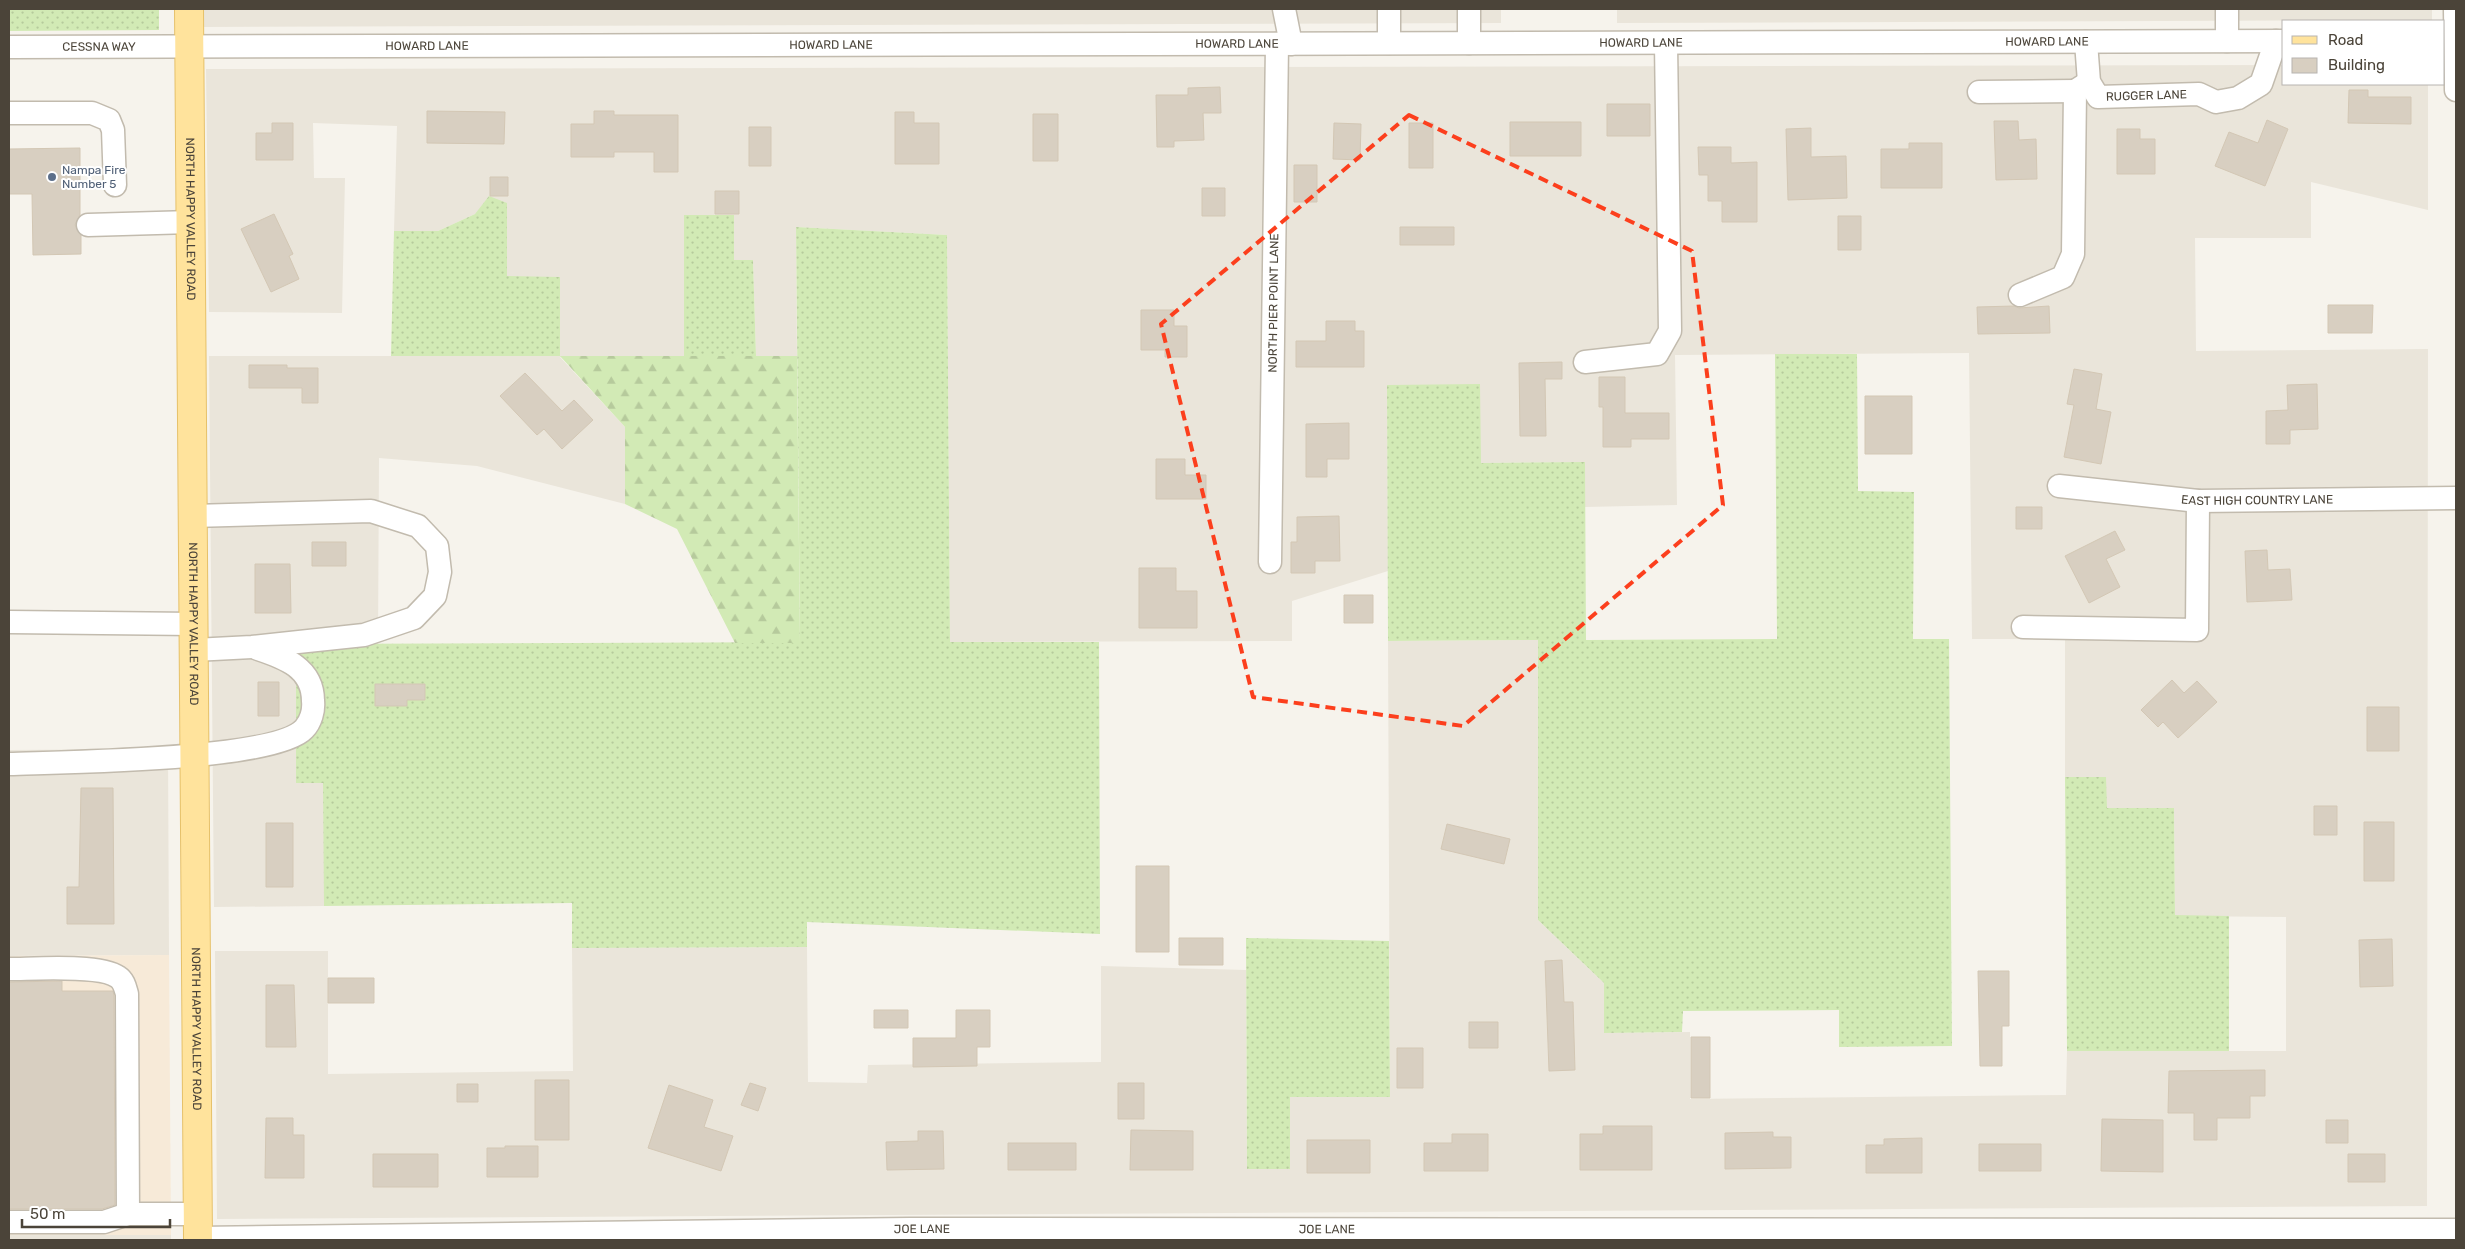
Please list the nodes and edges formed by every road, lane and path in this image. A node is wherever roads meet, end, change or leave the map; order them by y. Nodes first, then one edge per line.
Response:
1 (190, 9) edge
2 (1284, 9) edge
3 (1389, 9) edge
4 (1470, 9) edge
5 (2227, 9) edge
6 (2455, 9) edge
7 (2452, 40) edge
8 (2280, 41) edge
9 (2086, 42) junction
10 (2227, 42) junction
11 (1390, 43) junction
12 (1470, 43) junction
13 (1666, 43) junction
14 (1284, 44) junction
15 (9, 47) edge
16 (190, 47) junction
17 (2082, 87) junction
18 (2456, 90) edge
19 (1978, 92) dead end
20 (9, 113) edge
21 (115, 185) dead end
22 (191, 222) junction
23 (88, 225) dead end
24 (2020, 295) dead end
25 (1585, 362) dead end
26 (2059, 486) dead end
27 (2456, 498) edge
28 (2198, 501) junction
29 (193, 516) junction
30 (1270, 562) dead end
31 (9, 622) edge
32 (2023, 628) dead end
33 (194, 637) junction
34 (252, 647) junction
35 (195, 756) junction
36 (9, 764) edge
37 (9, 970) edge
38 (128, 1214) junction
39 (9, 1222) edge
40 (2456, 1230) edge
41 (198, 1231) edge
42 (1149, 1235) edge
43 (1685, 1235) edge
44 (1768, 1235) edge

1 - 16 main road, NORTH HAPPY VALLEY ROAD
2 - 14 street, NORTH PIER POINT LANE
3 - 11 street
4 - 12 street
5 - 10 street
6 - 7 street
7 - 18 street
8 - 10 street, HOWARD LANE
8 - 17 street, RUGGER LANE
9 - 10 street, HOWARD LANE
9 - 13 street, HOWARD LANE
9 - 17 street, RUGGER LANE
11 - 12 street, HOWARD LANE
11 - 14 street, HOWARD LANE
12 - 13 street, HOWARD LANE
13 - 25 street
14 - 16 street, HOWARD LANE
14 - 30 street, NORTH PIER POINT LANE
15 - 16 street, CESSNA WAY
16 - 22 main road, NORTH HAPPY VALLEY ROAD
17 - 19 street
17 - 24 street
20 - 21 street
22 - 23 street
22 - 29 main road, NORTH HAPPY VALLEY ROAD
26 - 28 street, EAST HIGH COUNTRY LANE
27 - 28 street, EAST HIGH COUNTRY LANE
28 - 32 street
29 - 33 main road, NORTH HAPPY VALLEY ROAD
29 - 34 street
31 - 33 street
33 - 34 street
33 - 35 main road, NORTH HAPPY VALLEY ROAD
34 - 35 street
35 - 36 street
35 - 41 main road, NORTH HAPPY VALLEY ROAD
37 - 38 street
38 - 39 street, JOE LANE
38 - 41 street, JOE LANE
40 - 44 street, JOE LANE
41 - 42 street, JOE LANE
42 - 43 street, JOE LANE
43 - 44 street, JOE LANE

